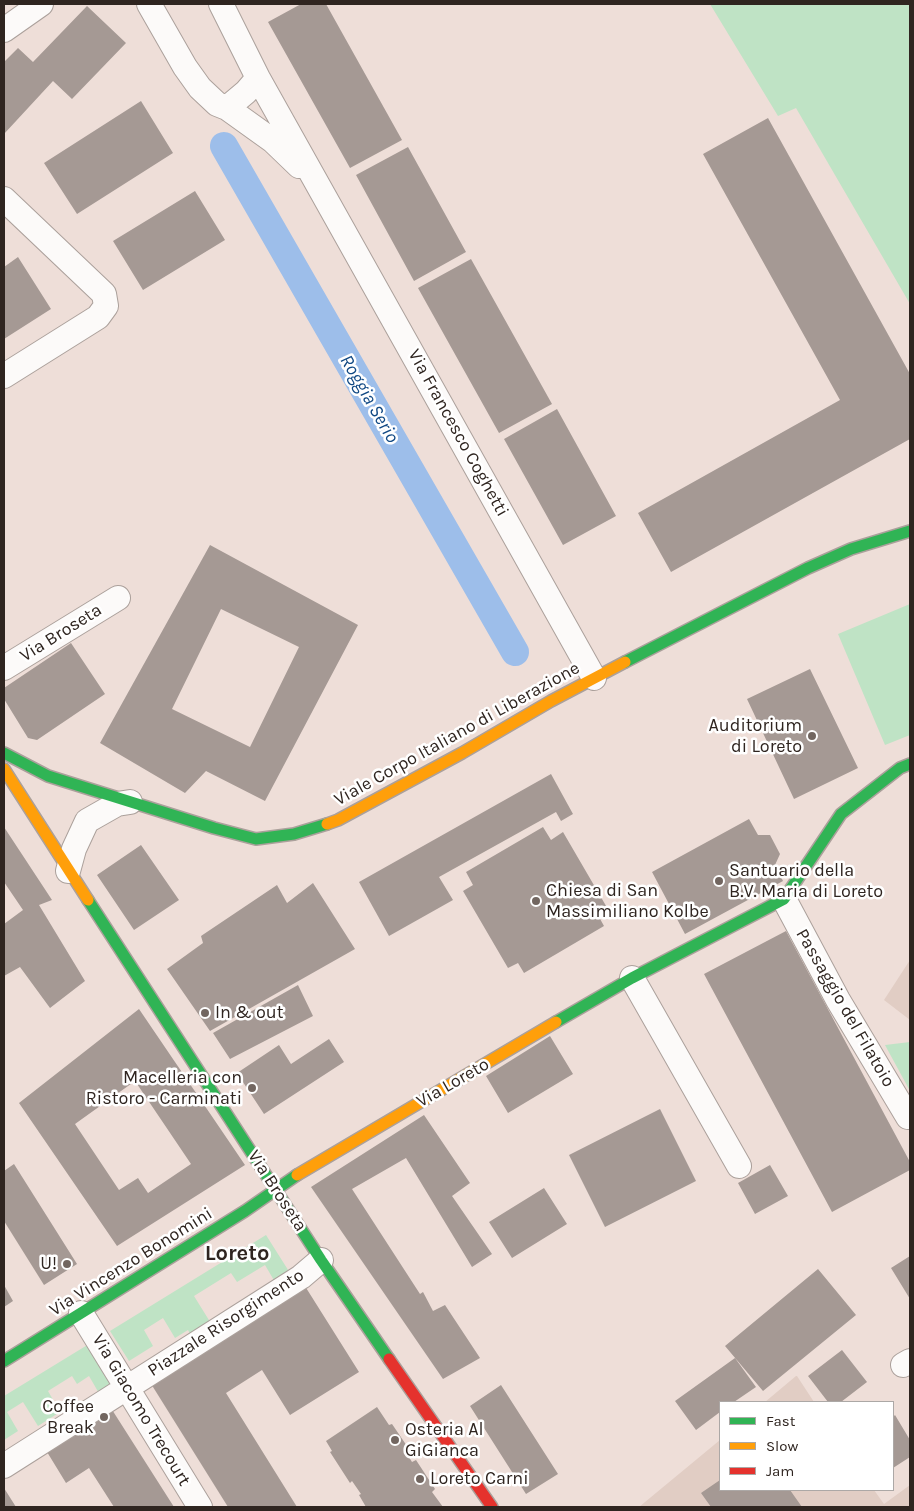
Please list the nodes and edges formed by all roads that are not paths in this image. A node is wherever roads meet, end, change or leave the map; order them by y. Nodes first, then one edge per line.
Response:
1 (41, 4) edge
2 (149, 4) edge
3 (226, 6) edge
4 (4, 30) edge
5 (258, 78) junction
6 (227, 108) junction
7 (321, 188) junction
8 (4, 199) edge
9 (4, 376) edge
10 (910, 530) edge
11 (118, 598) dead end
12 (4, 668) edge
13 (594, 678) junction
14 (4, 753) edge
15 (910, 764) edge
16 (4, 770) edge
17 (130, 802) junction
18 (68, 871) junction
19 (784, 899) junction
20 (632, 978) junction
21 (908, 1117) dead end
22 (740, 1166) dead end
23 (276, 1190) junction
24 (321, 1260) junction
25 (81, 1313) junction
26 (4, 1361) edge
27 (127, 1387) junction
28 (4, 1466) edge
29 (200, 1507) edge
30 (492, 1507) edge

1 - 4 street
2 - 6 street, Via Francesco Coghetti
3 - 5 street, Via Francesco Coghetti
5 - 6 street
5 - 7 street, Via Francesco Coghetti
6 - 7 street, Via Francesco Coghetti
7 - 13 street, Via Francesco Coghetti
8 - 9 street
10 - 13 street, Viale Corpo Italiano di Liberazione
11 - 12 street, Via Broseta
13 - 17 street, Viale Corpo Italiano di Liberazione
14 - 17 street, Viale Corpo Italiano di Liberazione
15 - 19 street, Via Loreto
16 - 18 street, Via Broseta
17 - 18 street
18 - 23 street, Via Broseta
19 - 20 street, Via Loreto
19 - 21 street, Passaggio del Filatoio
20 - 22 street
20 - 23 street, Via Loreto
23 - 24 street, Via Broseta
23 - 25 street, Via Vincenzo Bonomini
24 - 27 street, Piazzale Risorgimento
24 - 30 street, Via Broseta
25 - 26 street, Via Vincenzo Bonomini
25 - 27 street, Via Giacomo Trecourt
27 - 28 street, Piazzale Risorgimento
27 - 29 street, Via Giacomo Trecourt

